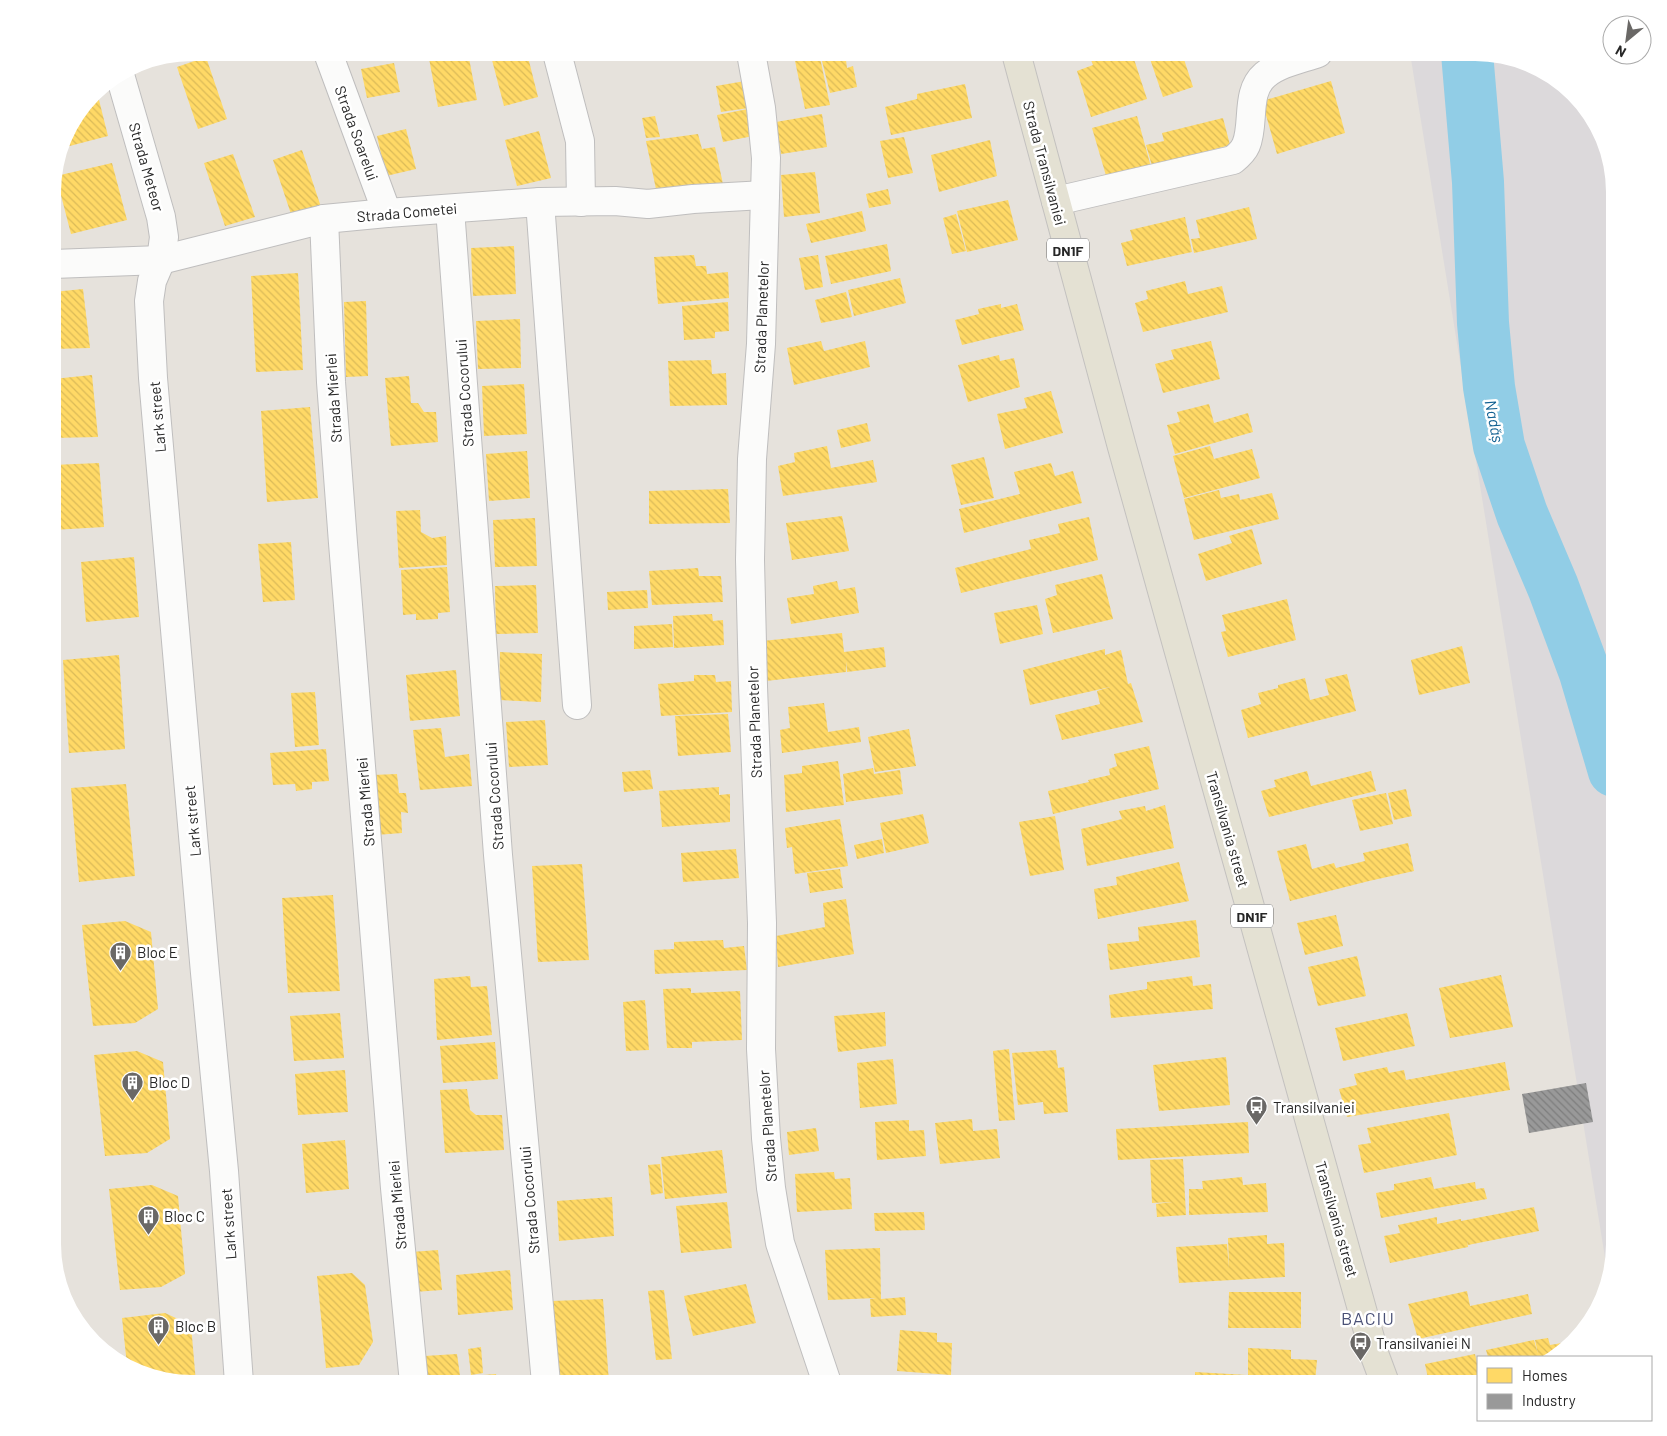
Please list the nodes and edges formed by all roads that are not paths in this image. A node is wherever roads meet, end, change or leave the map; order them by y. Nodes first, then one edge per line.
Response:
1 (331, 61) edge
2 (559, 61) edge
3 (752, 61) edge
4 (1018, 61) edge
5 (1294, 61) edge
6 (122, 82) edge
7 (765, 195) junction
8 (1056, 201) junction
9 (540, 202) junction
10 (581, 202) junction
11 (450, 209) junction
12 (386, 213) junction
13 (324, 219) junction
14 (161, 260) junction
15 (62, 264) edge
16 (1122, 447) joint
17 (577, 705) dead end
18 (238, 1375) edge
19 (413, 1375) edge
20 (545, 1375) edge
21 (824, 1375) edge
22 (1382, 1375) edge

1 - 12 street, Strada Soarelui
2 - 10 street
3 - 7 street, Strada Planetelor
4 - 8 main road, Strada Transilvaniei / DN1F
5 - 8 street
6 - 14 street, Strada Meteor
7 - 10 street, Strada Cometei
7 - 21 street, Strada Planetelor
8 - 16 main road, Strada Transilvaniei / DN1F
9 - 10 street, Strada Cometei
9 - 11 street, Strada Cometei
9 - 17 street
11 - 12 street, Strada Cometei
11 - 20 street, Strada Cocorului
12 - 13 street, Strada Cometei
13 - 14 street, Strada Cometei
13 - 19 street, Strada Mierlei
14 - 15 street, Strada Cometei
14 - 18 street, Lark street
16 - 22 main road, Transilvania street / DN1F

